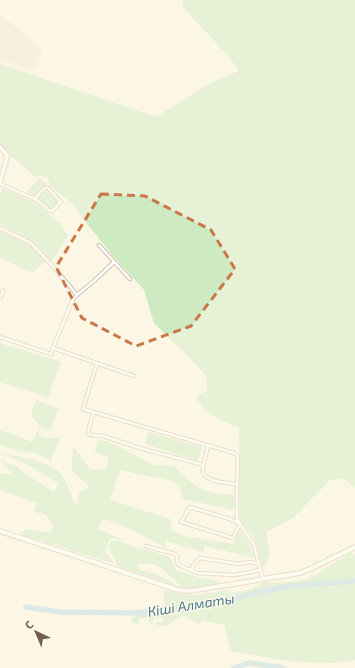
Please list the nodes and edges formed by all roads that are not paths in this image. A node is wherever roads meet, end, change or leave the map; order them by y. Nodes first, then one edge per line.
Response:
1 (0, 146) edge
2 (0, 184) edge
3 (34, 199) junction
4 (0, 228) edge
5 (99, 245) dead end
6 (114, 262) junction
7 (130, 279) dead end
8 (4, 290) dead end
9 (76, 295) junction
10 (0, 297) edge
11 (0, 337) edge
12 (53, 348) junction
13 (97, 363) junction
14 (134, 376) dead end
15 (94, 413) junction
16 (208, 446) junction
17 (204, 465) junction
18 (237, 484) junction
19 (240, 524) junction
20 (0, 530) edge
21 (146, 546) dead end
22 (355, 547) edge
23 (259, 564) junction
24 (192, 570) junction
25 (261, 570) junction
26 (263, 579) junction

1 - 2 street
2 - 3 street
3 - 3 street
4 - 9 street
5 - 6 street
6 - 7 street
6 - 9 street
8 - 10 street
9 - 12 street
11 - 12 street
12 - 13 street
13 - 14 street
13 - 15 street
15 - 16 street
15 - 17 street
16 - 17 street
16 - 18 street
17 - 18 street
18 - 19 street
19 - 19 street
19 - 23 street
20 - 26 main road
21 - 24 street
22 - 26 main road
23 - 24 street
23 - 25 street
24 - 25 street
25 - 26 street

